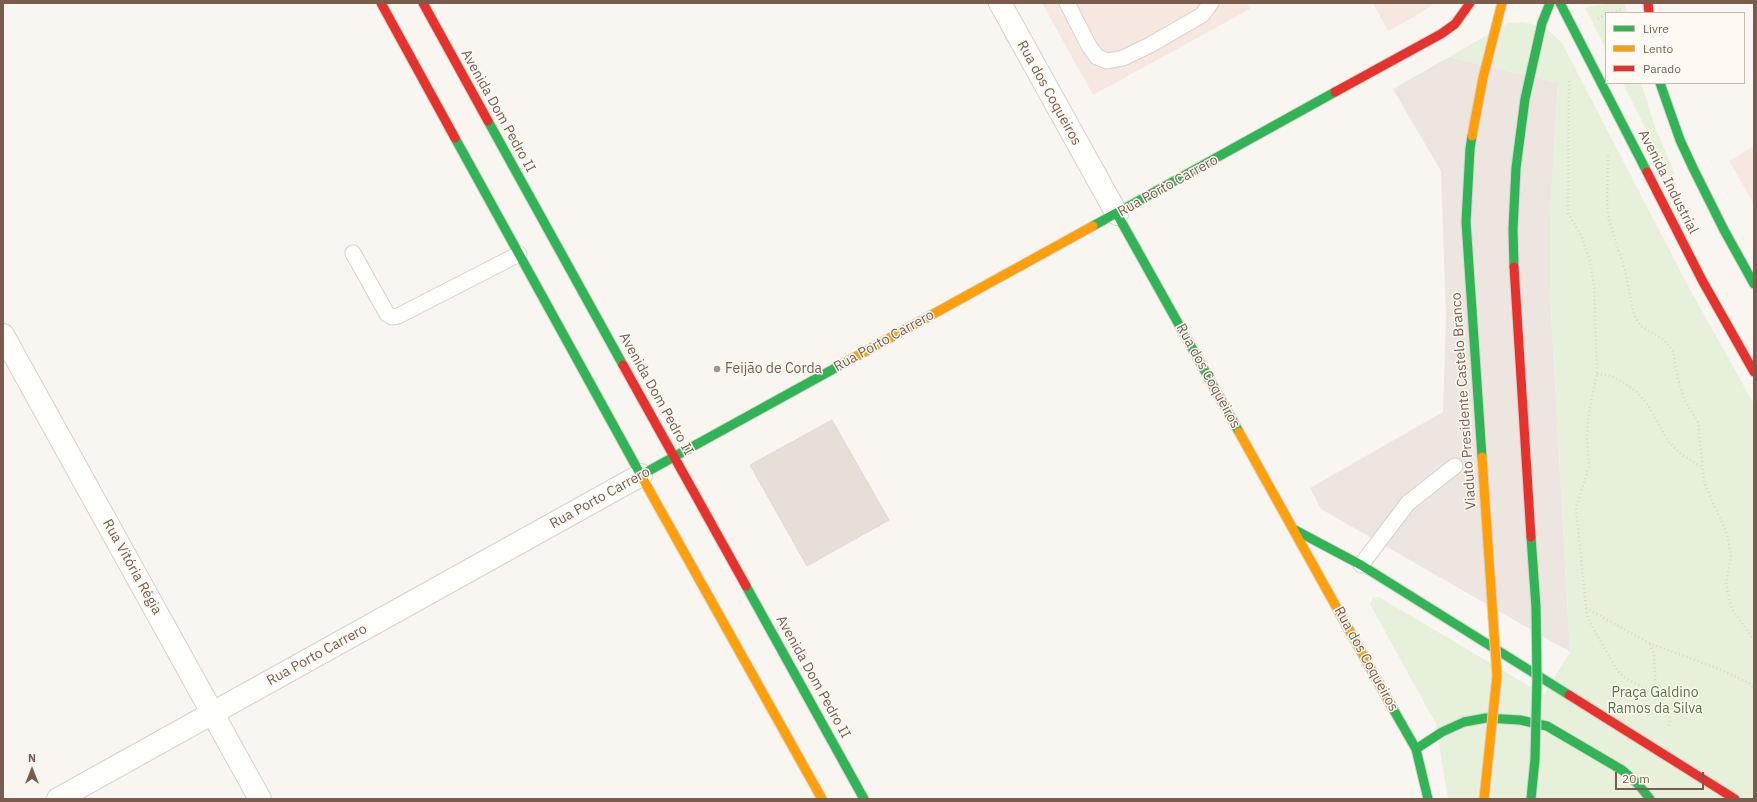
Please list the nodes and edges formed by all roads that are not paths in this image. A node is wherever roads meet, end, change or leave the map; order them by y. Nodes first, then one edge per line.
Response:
1 (381, 3) edge
2 (423, 3) edge
3 (1000, 3) edge
4 (1067, 3) edge
5 (1211, 3) edge
6 (1470, 3) edge
7 (1502, 3) edge
8 (1550, 3) edge
9 (1560, 3) edge
10 (1660, 84) edge
11 (1116, 214) junction
12 (353, 253) dead end
13 (519, 254) junction
14 (1754, 284) edge
15 (3, 335) edge
16 (1754, 372) edge
17 (675, 456) junction
18 (1455, 466) dead end
19 (641, 475) junction
20 (1295, 530) junction
21 (1361, 565) junction
22 (213, 713) junction
23 (1416, 749) junction
24 (850, 772) junction
25 (871, 792) dead end
26 (819, 796) edge
27 (58, 799) edge
28 (260, 799) edge
29 (864, 799) edge
30 (1428, 799) edge
31 (1484, 799) edge
32 (1531, 799) edge
33 (1650, 799) edge
34 (1735, 799) edge

1 - 13 main road
2 - 17 main road, Avenida Dom Pedro II
3 - 11 street, Rua dos Coqueiros
4 - 5 lane
6 - 11 main road, Rua Porto Carrero
7 - 31 main road, Viaduto Presidente Castelo Branco, bridge
8 - 32 main road, bridge
9 - 16 main road, Avenida Industrial
10 - 14 main road, Avenida Industrial
11 - 17 main road, Rua Porto Carrero
11 - 20 main road, Rua dos Coqueiros
12 - 13 lane
13 - 19 main road
15 - 22 street, Rua Vitória Régia
17 - 19 main road, Rua Porto Carrero
17 - 24 main road, Avenida Dom Pedro II
18 - 21 lane
19 - 22 street, Rua Porto Carrero
19 - 26 main road
20 - 21 main road
20 - 23 main road, Rua dos Coqueiros
21 - 34 main road
22 - 27 street, Rua Porto Carrero
22 - 28 street, Rua Vitória Régia
23 - 30 main road, Rua dos Coqueiros
23 - 33 main road
24 - 25 main road
24 - 29 main road, Avenida Dom Pedro II

